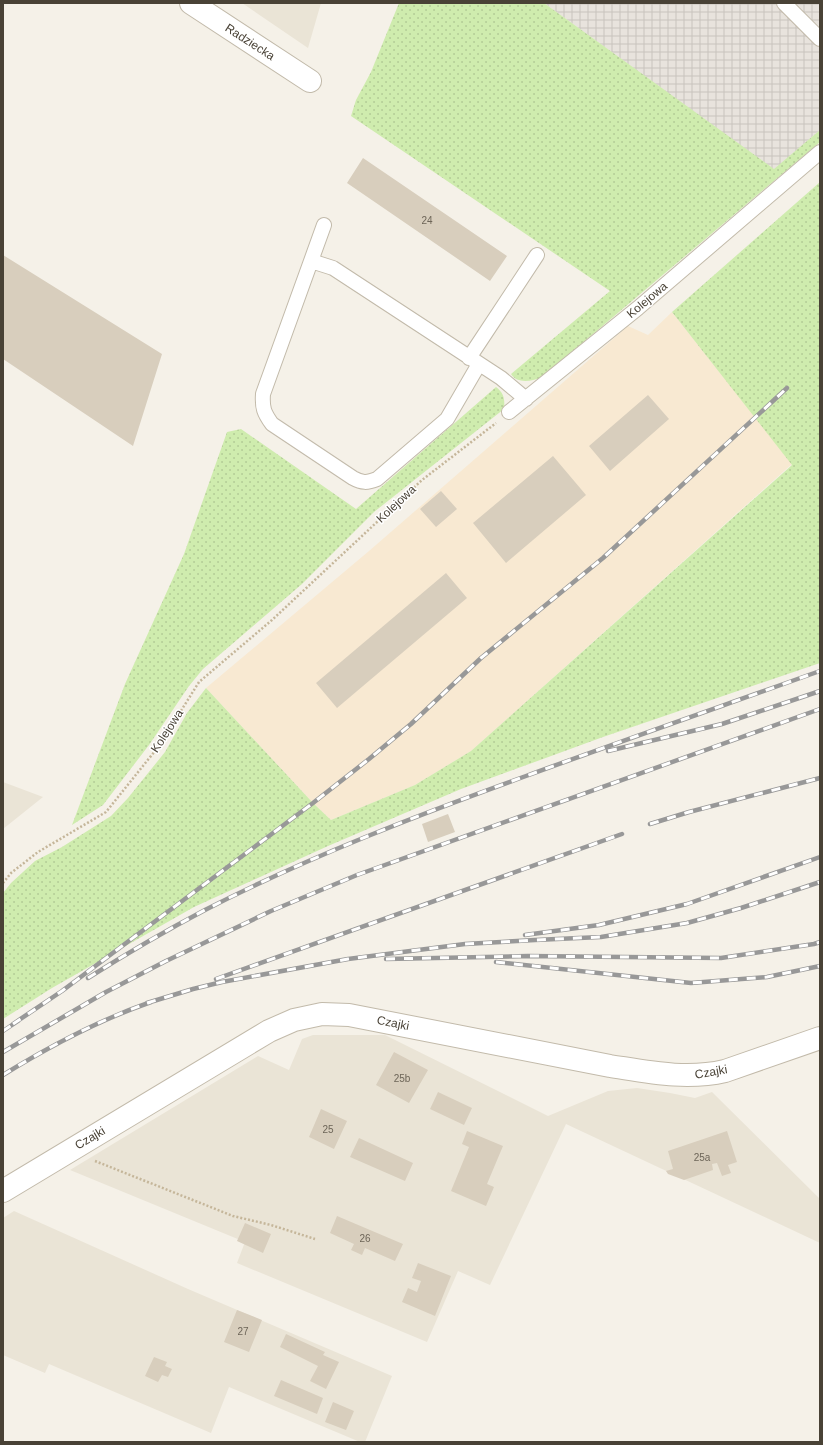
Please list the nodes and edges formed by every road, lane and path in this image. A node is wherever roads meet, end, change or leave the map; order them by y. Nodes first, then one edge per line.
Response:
1 (192, 3) edge
2 (784, 3) edge
3 (820, 39) edge
4 (310, 81) dead end
5 (820, 152) edge
6 (324, 225) dead end
7 (537, 255) dead end
8 (311, 261) junction
9 (474, 361) junction
10 (526, 399) junction
11 (509, 412) joint
12 (3, 883) edge
13 (820, 1038) edge
14 (72, 1148) junction
15 (3, 1191) edge
16 (315, 1239) dead end

1 - 4 street, Radziecka
2 - 3 lane
5 - 10 lane, Kolejowa
6 - 8 lane
7 - 9 lane
8 - 9 lane
8 - 9 lane
9 - 10 lane
10 - 11 lane, Kolejowa
11 - 12 path, Kolejowa
13 - 14 street, Czajki
14 - 15 street, Czajki
14 - 16 path

